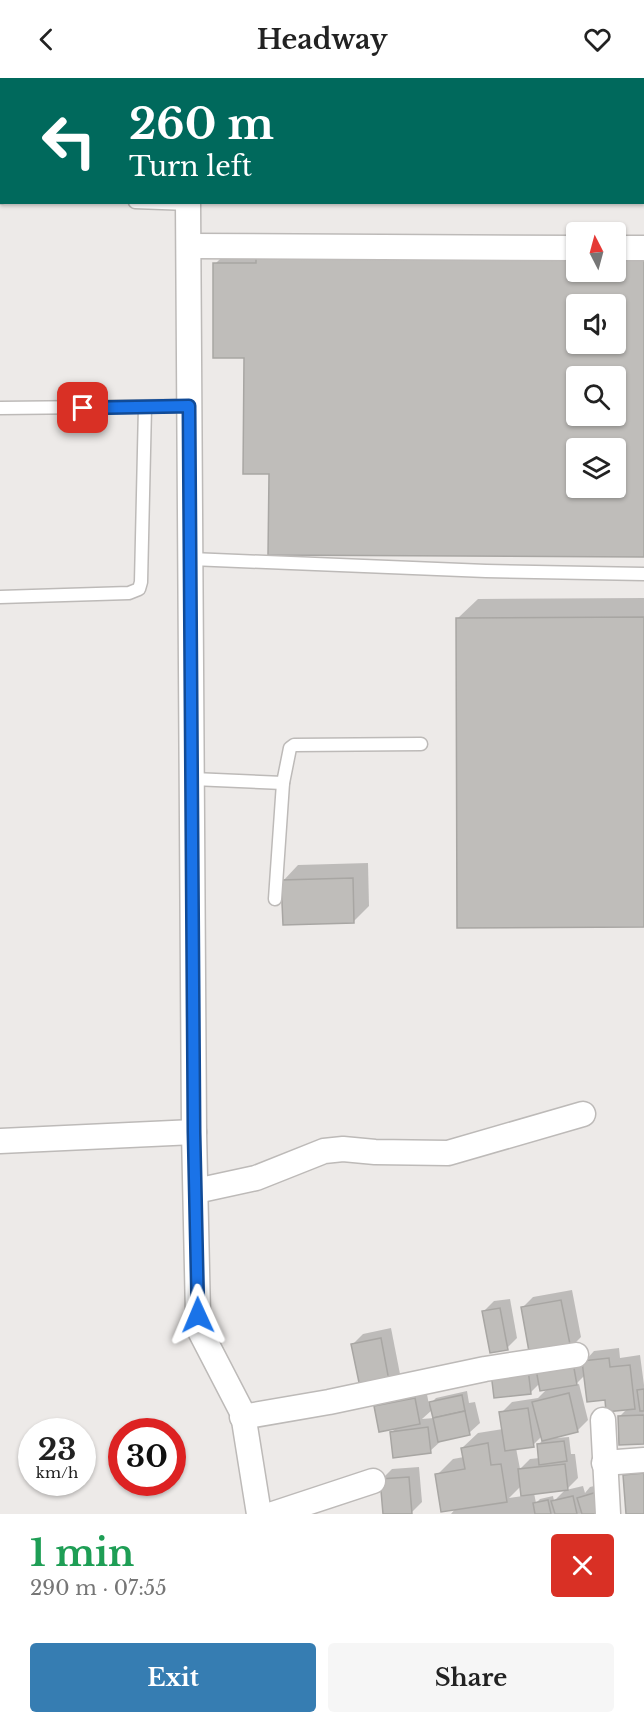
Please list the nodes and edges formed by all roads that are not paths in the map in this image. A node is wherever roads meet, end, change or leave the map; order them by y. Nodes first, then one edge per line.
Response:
1 (189, 204) edge
2 (189, 246) junction
3 (566, 248) edge
4 (626, 248) edge
5 (644, 248) edge
6 (189, 406) junction
7 (145, 407) junction
8 (0, 408) edge
9 (191, 559) junction
10 (644, 574) edge
11 (0, 597) edge
12 (421, 744) dead end
13 (193, 779) junction
14 (284, 783) junction
15 (275, 899) dead end
16 (583, 1114) dead end
17 (194, 1132) junction
18 (0, 1141) edge
19 (196, 1191) junction
20 (576, 1355) dead end
21 (242, 1417) junction
22 (603, 1420) dead end
23 (644, 1460) edge
24 (604, 1462) junction
25 (374, 1481) dead end
26 (259, 1514) edge
27 (273, 1514) edge
28 (608, 1514) edge

1 - 2 street
2 - 3 street
2 - 6 street
4 - 5 street
6 - 7 lane
6 - 9 street
7 - 8 lane
7 - 11 lane
9 - 10 lane
9 - 13 street
12 - 14 lane
13 - 14 lane
13 - 17 street
14 - 15 lane
16 - 19 street
17 - 18 street
17 - 19 street
19 - 21 street
20 - 21 street
21 - 26 street
22 - 24 street
23 - 24 street
24 - 28 street
25 - 27 street

